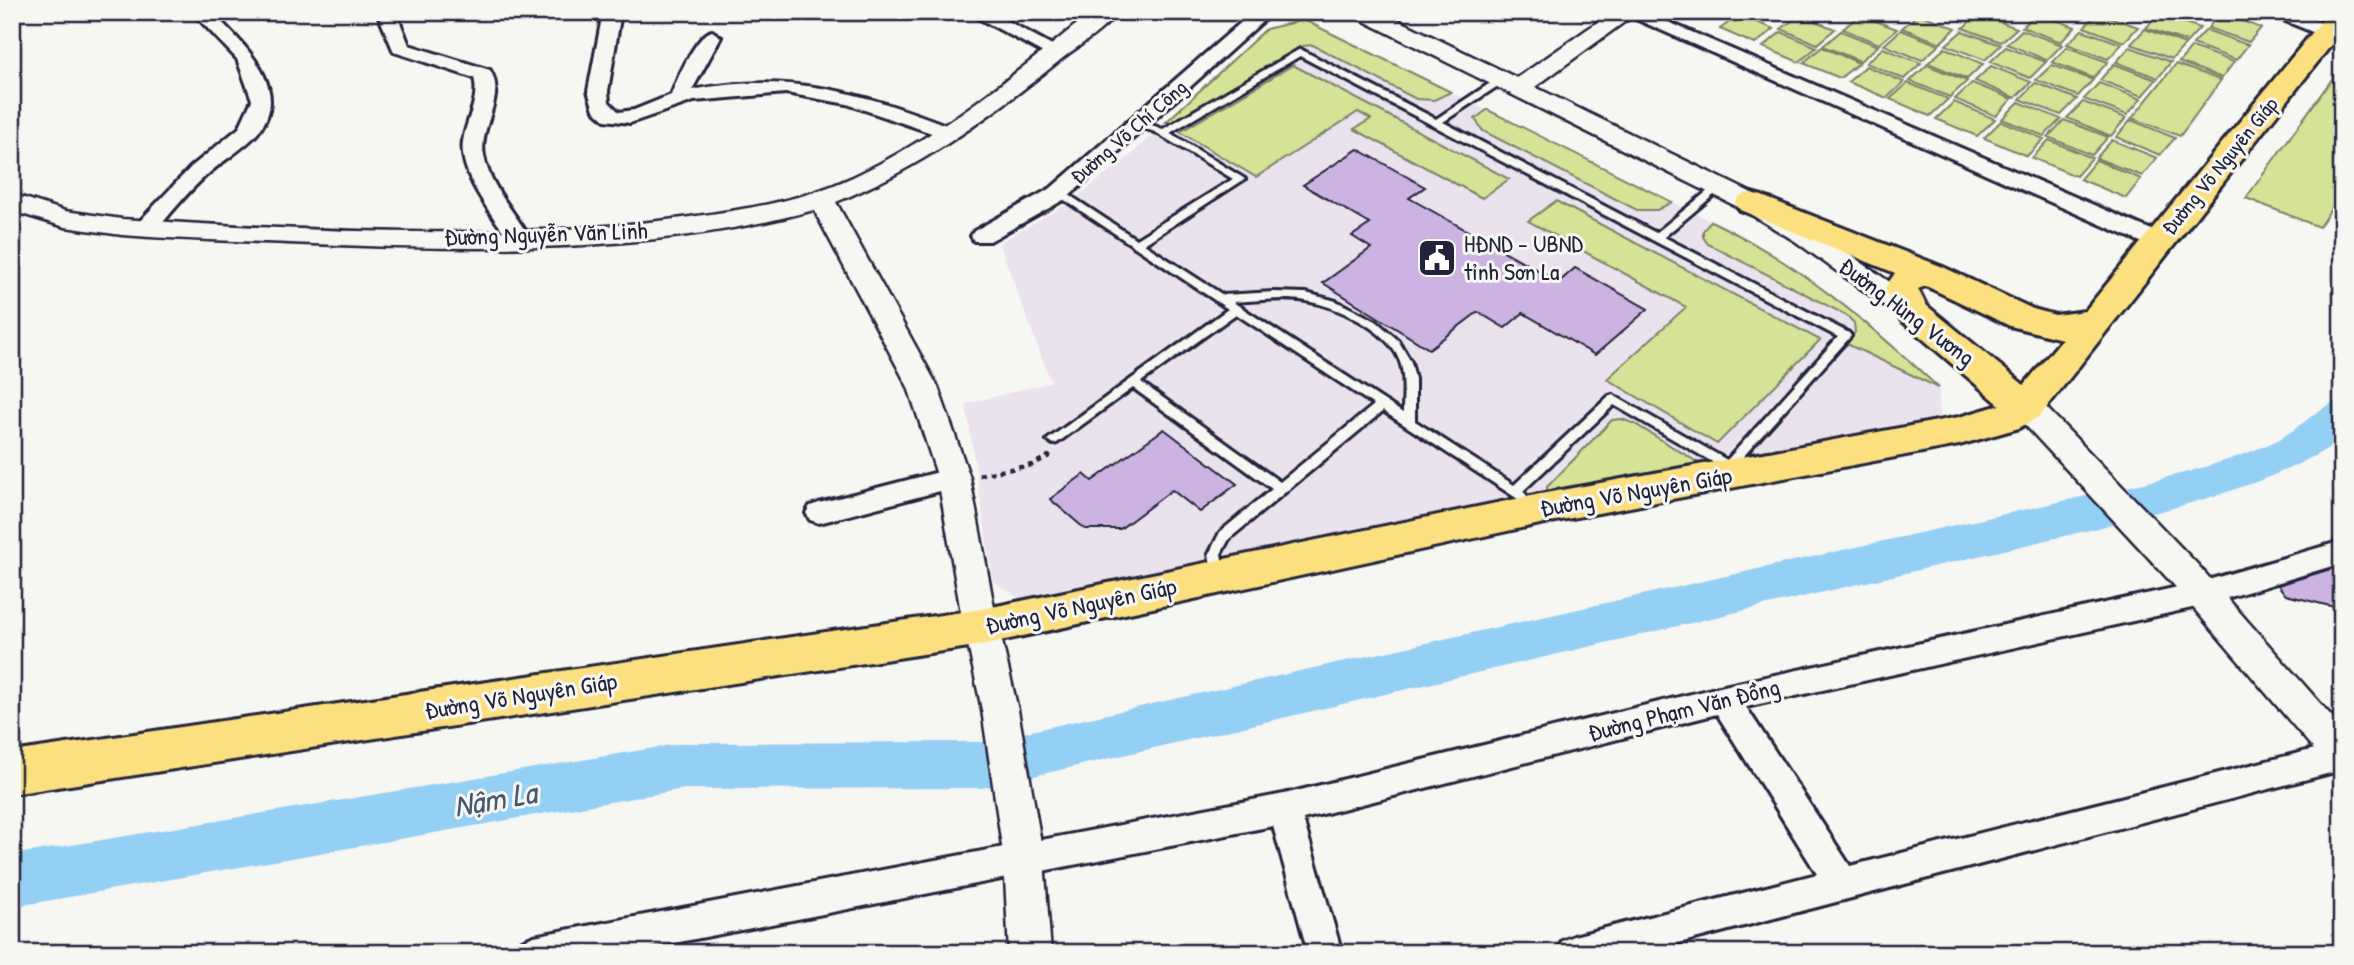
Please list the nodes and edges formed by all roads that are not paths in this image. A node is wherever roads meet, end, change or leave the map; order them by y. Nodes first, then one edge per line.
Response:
1 (201, 12) edge
2 (386, 12) edge
3 (612, 12) edge
4 (976, 12) edge
5 (1106, 12) edge
6 (1264, 12) edge
7 (1364, 12) edge
8 (1628, 12) edge
9 (2272, 12) edge
10 (2335, 22) edge
11 (712, 37) dead end
12 (1056, 52) junction
13 (1509, 84) junction
14 (680, 99) junction
15 (1437, 122) junction
16 (1140, 124) junction
17 (949, 133) junction
18 (1163, 133) junction
19 (1717, 187) junction
20 (1059, 193) junction
21 (821, 199) junction
22 (12, 202) edge
23 (1751, 203) junction
24 (146, 228) junction
25 (982, 236) dead end
26 (1657, 237) junction
27 (519, 238) junction
28 (2160, 242) junction
29 (1136, 244) junction
30 (1931, 275) junction
31 (1219, 299) junction
32 (1234, 310) junction
33 (1913, 312) junction
34 (2098, 319) junction
35 (1133, 382) junction
36 (1382, 405) junction
37 (2027, 407) junction
38 (1409, 423) junction
39 (1053, 440) road end
40 (1730, 470) junction
41 (954, 478) junction
42 (1279, 488) junction
43 (1527, 500) junction
44 (819, 513) dead end
45 (2342, 552) edge
46 (1219, 577) junction
47 (2193, 584) junction
48 (982, 626) junction
49 (1724, 699) junction
50 (2342, 755) edge
51 (12, 773) edge
52 (1284, 809) junction
53 (1022, 847) junction
54 (1841, 882) junction
55 (534, 953) edge
56 (1030, 953) edge
57 (1325, 953) edge
58 (1574, 953) edge

1 - 24 street
2 - 27 street
3 - 14 street
4 - 12 street
5 - 12 street, Đường Nguyễn Văn Linh
6 - 16 street, Đường Võ Chí Công
7 - 13 street, Đường Hùng Vương
8 - 13 street
8 - 28 street
9 - 10 street
10 - 28 main road, Đường Võ Nguyên Giáp
11 - 14 street
12 - 17 street, Đường Nguyễn Văn Linh
13 - 15 lane
13 - 19 street, Đường Hùng Vương
14 - 17 street
15 - 18 lane
15 - 26 lane
16 - 18 lane
16 - 20 street, Đường Võ Chí Công
17 - 21 street, Đường Nguyễn Văn Linh
18 - 29 lane
19 - 23 street, Đường Hùng Vương
19 - 26 lane
20 - 25 street, Đường Võ Chí Công
20 - 29 lane
21 - 27 street, Đường Nguyễn Văn Linh
21 - 41 street
22 - 24 street, Đường Nguyễn Văn Linh
23 - 30 main road
23 - 33 street, Đường Hùng Vương
24 - 27 street, Đường Nguyễn Văn Linh
26 - 40 lane
28 - 34 main road, Đường Võ Nguyên Giáp
29 - 31 lane
30 - 33 main road
30 - 34 main road
31 - 32 lane
31 - 38 lane
32 - 35 lane
32 - 36 lane
33 - 37 main road, Đường Hùng Vương
34 - 37 main road, Đường Võ Nguyên Giáp
35 - 39 lane
35 - 42 lane
36 - 38 lane
36 - 42 lane
37 - 40 main road, Đường Võ Nguyên Giáp
37 - 47 street, Đường Hùng Vương
38 - 43 lane
40 - 43 main road, Đường Võ Nguyên Giáp
40 - 43 lane
41 - 44 street
41 - 48 street
42 - 46 lane
43 - 46 main road, Đường Võ Nguyên Giáp
45 - 47 street, Đường Phạm Văn Đồng
46 - 48 main road, Đường Võ Nguyên Giáp
47 - 49 street, Đường Phạm Văn Đồng
47 - 50 street, Đường Hùng Vương
48 - 51 main road, Đường Võ Nguyên Giáp
48 - 53 street
49 - 52 street, Đường Phạm Văn Đồng
49 - 54 street
50 - 54 street
52 - 53 street, Đường Phạm Văn Đồng
52 - 57 street
53 - 55 street
53 - 56 street
54 - 58 street

